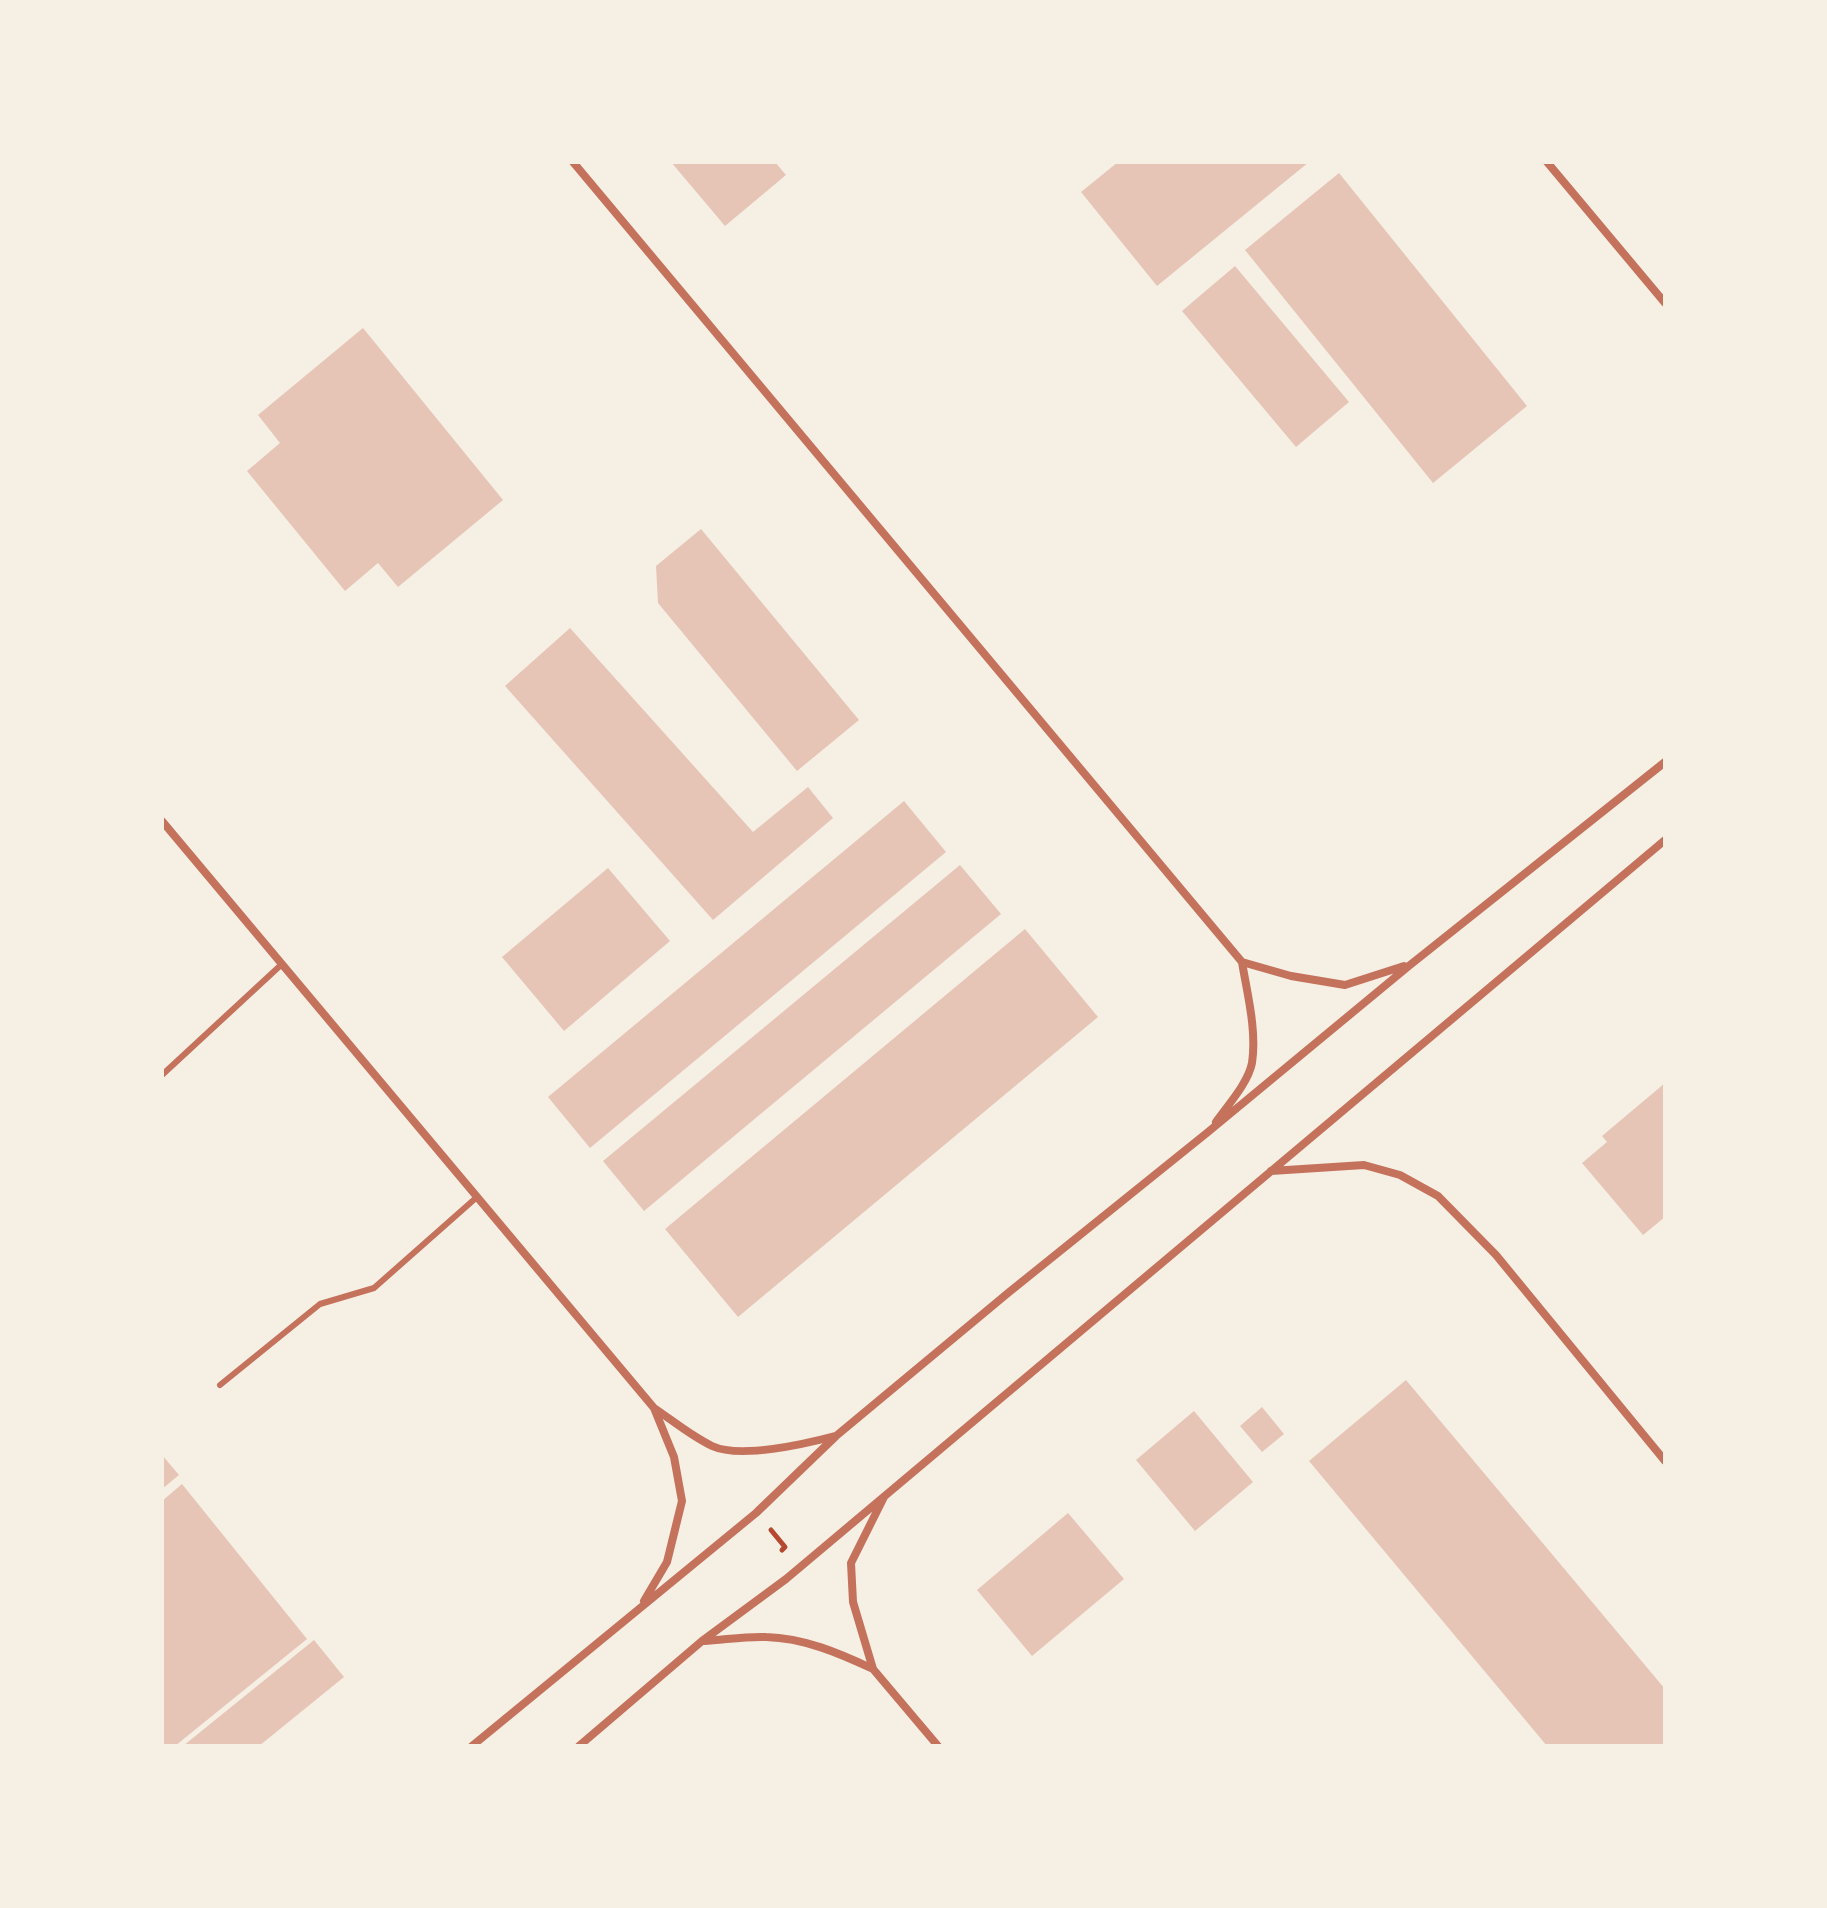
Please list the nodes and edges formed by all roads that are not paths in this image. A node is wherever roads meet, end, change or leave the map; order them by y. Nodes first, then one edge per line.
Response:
1 (573, 162) edge
2 (1547, 162) edge
3 (1665, 303) edge
4 (1665, 762) edge
5 (162, 821) edge
6 (1665, 840) edge
7 (1242, 962) junction
8 (282, 964) junction
9 (1410, 965) junction
10 (162, 1075) edge
11 (1208, 1132) junction
12 (1271, 1171) junction
13 (477, 1197) junction
14 (220, 1385) dead end
15 (654, 1408) junction
16 (836, 1436) junction
17 (1665, 1461) edge
18 (886, 1493) junction
19 (639, 1608) junction
20 (702, 1641) junction
21 (873, 1669) junction
22 (472, 1746) edge
23 (579, 1746) edge
24 (938, 1746) edge

1 - 7 street
2 - 3 street
4 - 9 street
5 - 8 street
6 - 12 street
7 - 9 street
7 - 11 street
8 - 10 lane
8 - 13 street
9 - 11 street
11 - 16 street
12 - 17 street
12 - 18 street
13 - 14 lane
13 - 15 street
15 - 16 street
15 - 19 street
16 - 19 street
18 - 20 street
18 - 21 street
19 - 22 street
20 - 21 street
20 - 23 street
21 - 24 street

